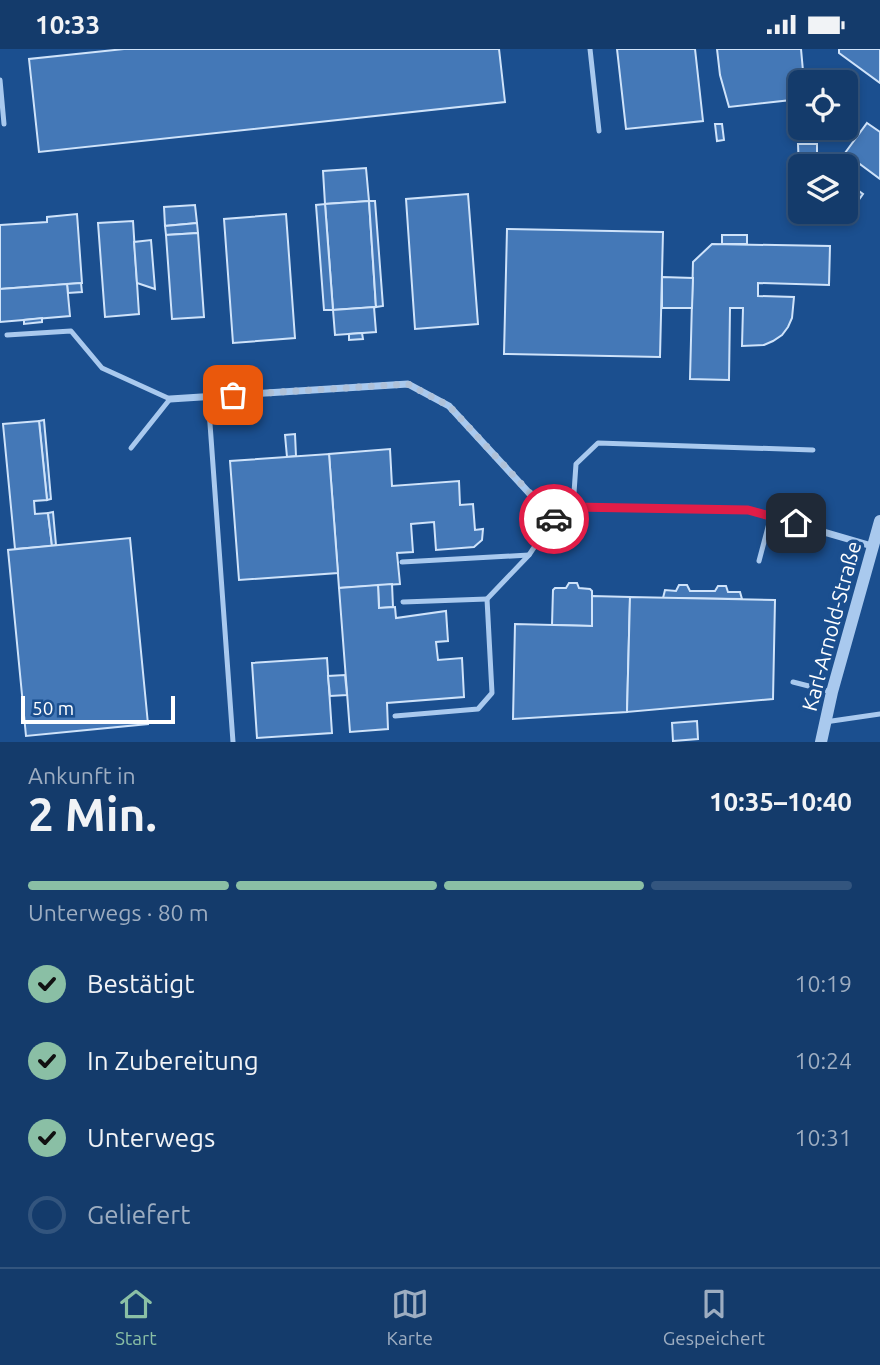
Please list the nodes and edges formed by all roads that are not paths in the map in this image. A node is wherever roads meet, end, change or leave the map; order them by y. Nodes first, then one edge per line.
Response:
1 (590, 49) edge
2 (0, 80) edge
3 (4, 124) dead end
4 (599, 131) dead end
5 (7, 335) dead end
6 (208, 396) junction
7 (170, 399) junction
8 (131, 448) dead end
9 (813, 450) dead end
10 (573, 507) junction
11 (771, 516) junction
12 (553, 519) junction
13 (880, 521) edge
14 (872, 546) junction
15 (529, 555) junction
16 (759, 561) dead end
17 (402, 562) dead end
18 (487, 599) junction
19 (403, 602) dead end
20 (793, 682) dead end
21 (832, 692) junction
22 (880, 714) edge
23 (395, 716) dead end
24 (825, 722) junction
25 (233, 742) edge
26 (821, 742) edge

1 - 4 lane
2 - 3 lane
5 - 7 lane
6 - 7 street
6 - 12 street
6 - 25 lane
7 - 8 lane
9 - 10 lane
10 - 11 street
10 - 12 street
11 - 14 street
11 - 16 lane
12 - 15 lane
13 - 14 street, Karl-Arnold-Straße
14 - 21 street, Karl-Arnold-Straße
15 - 17 lane
15 - 18 lane
18 - 19 lane
18 - 23 lane
20 - 21 lane
21 - 24 street, Karl-Arnold-Straße
22 - 24 lane
24 - 26 street, Karl-Arnold-Straße

